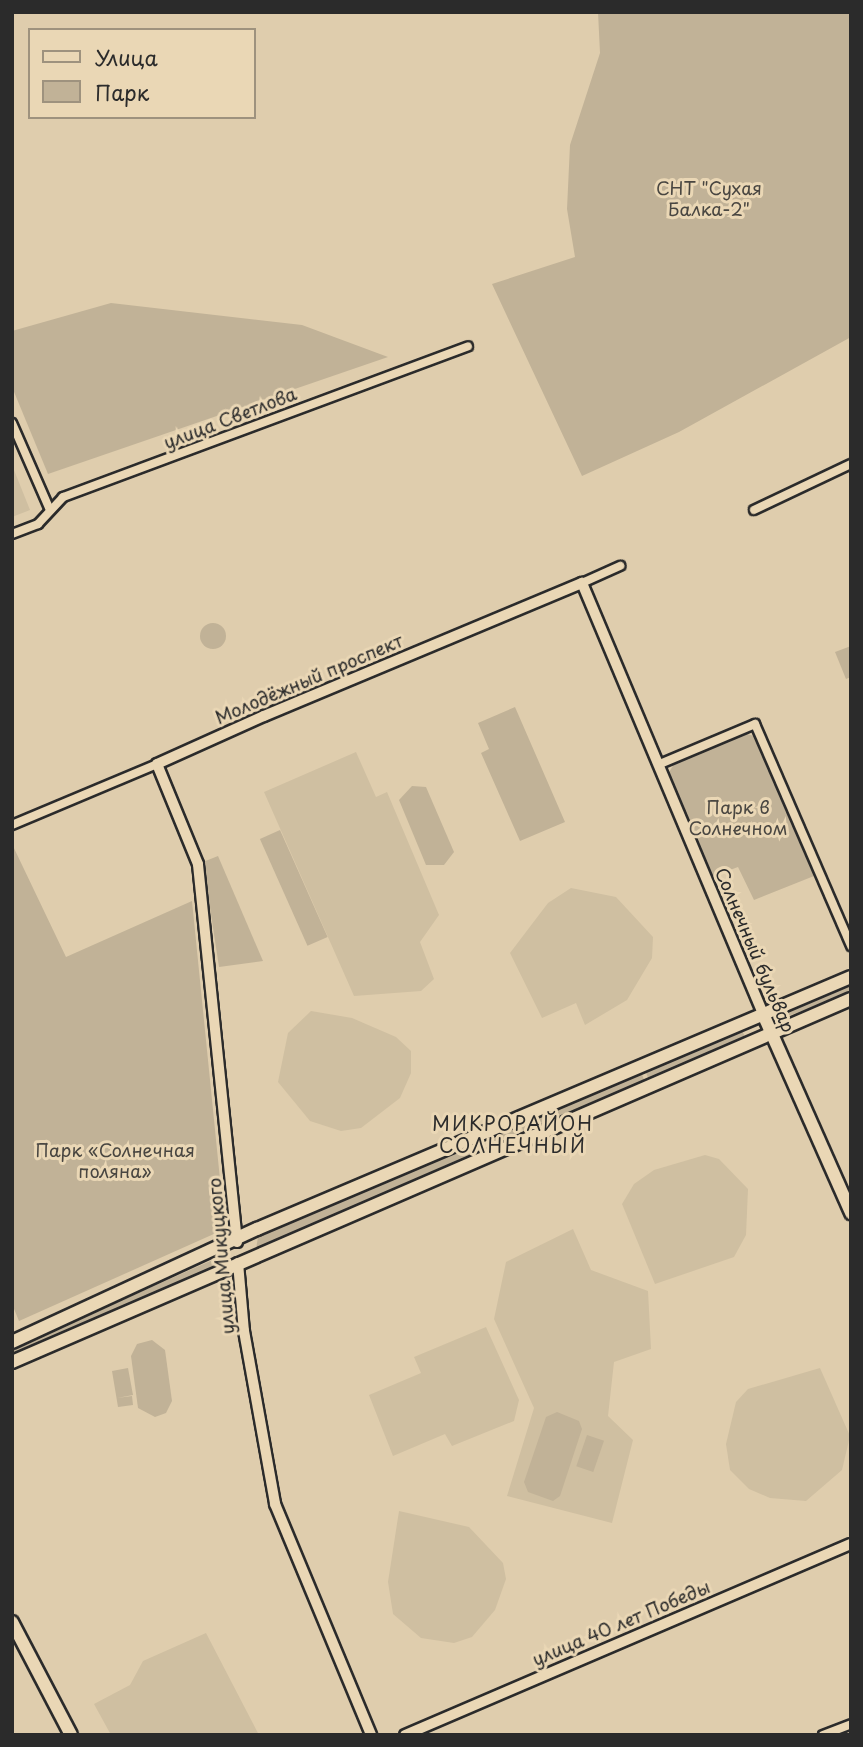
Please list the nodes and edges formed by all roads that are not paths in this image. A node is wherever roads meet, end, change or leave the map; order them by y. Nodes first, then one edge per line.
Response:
1 (468, 346) dead end
2 (12, 423) edge
3 (851, 464) edge
4 (50, 510) junction
5 (754, 510) dead end
6 (12, 534) edge
7 (620, 566) dead end
8 (582, 583) junction
9 (157, 764) junction
10 (660, 764) junction
11 (12, 825) edge
12 (851, 946) edge
13 (851, 977) edge
14 (851, 999) edge
15 (763, 1014) junction
16 (772, 1035) junction
17 (475, 1139) junction
18 (482, 1156) junction
19 (851, 1213) edge
20 (237, 1242) junction
21 (238, 1263) junction
22 (12, 1342) edge
23 (12, 1362) edge
24 (851, 1544) edge
25 (12, 1622) edge
26 (851, 1724) edge
27 (71, 1735) edge
28 (371, 1735) edge
29 (405, 1735) edge
30 (823, 1735) edge

1 - 4 street, улица Светлова
2 - 4 street
3 - 5 street
4 - 6 street, улица Светлова
7 - 8 street, Молодёжный проспект
8 - 9 street, Молодёжный проспект
8 - 10 street, Солнечный бульвар
9 - 11 street, Молодёжный проспект
9 - 20 street, улица Микуцкого
10 - 12 street
10 - 15 street, Солнечный бульвар
13 - 15 main road
14 - 16 main road
15 - 16 main road, Солнечный бульвар
15 - 17 main road
16 - 18 main road
16 - 19 main road, Солнечный бульвар
17 - 18 main road
17 - 20 main road
18 - 21 main road
20 - 21 main road, улица Микуцкого
20 - 22 main road
21 - 23 main road
21 - 28 street, улица Микуцкого
24 - 29 street, улица 40 лет Победы
25 - 27 main road
26 - 30 street

